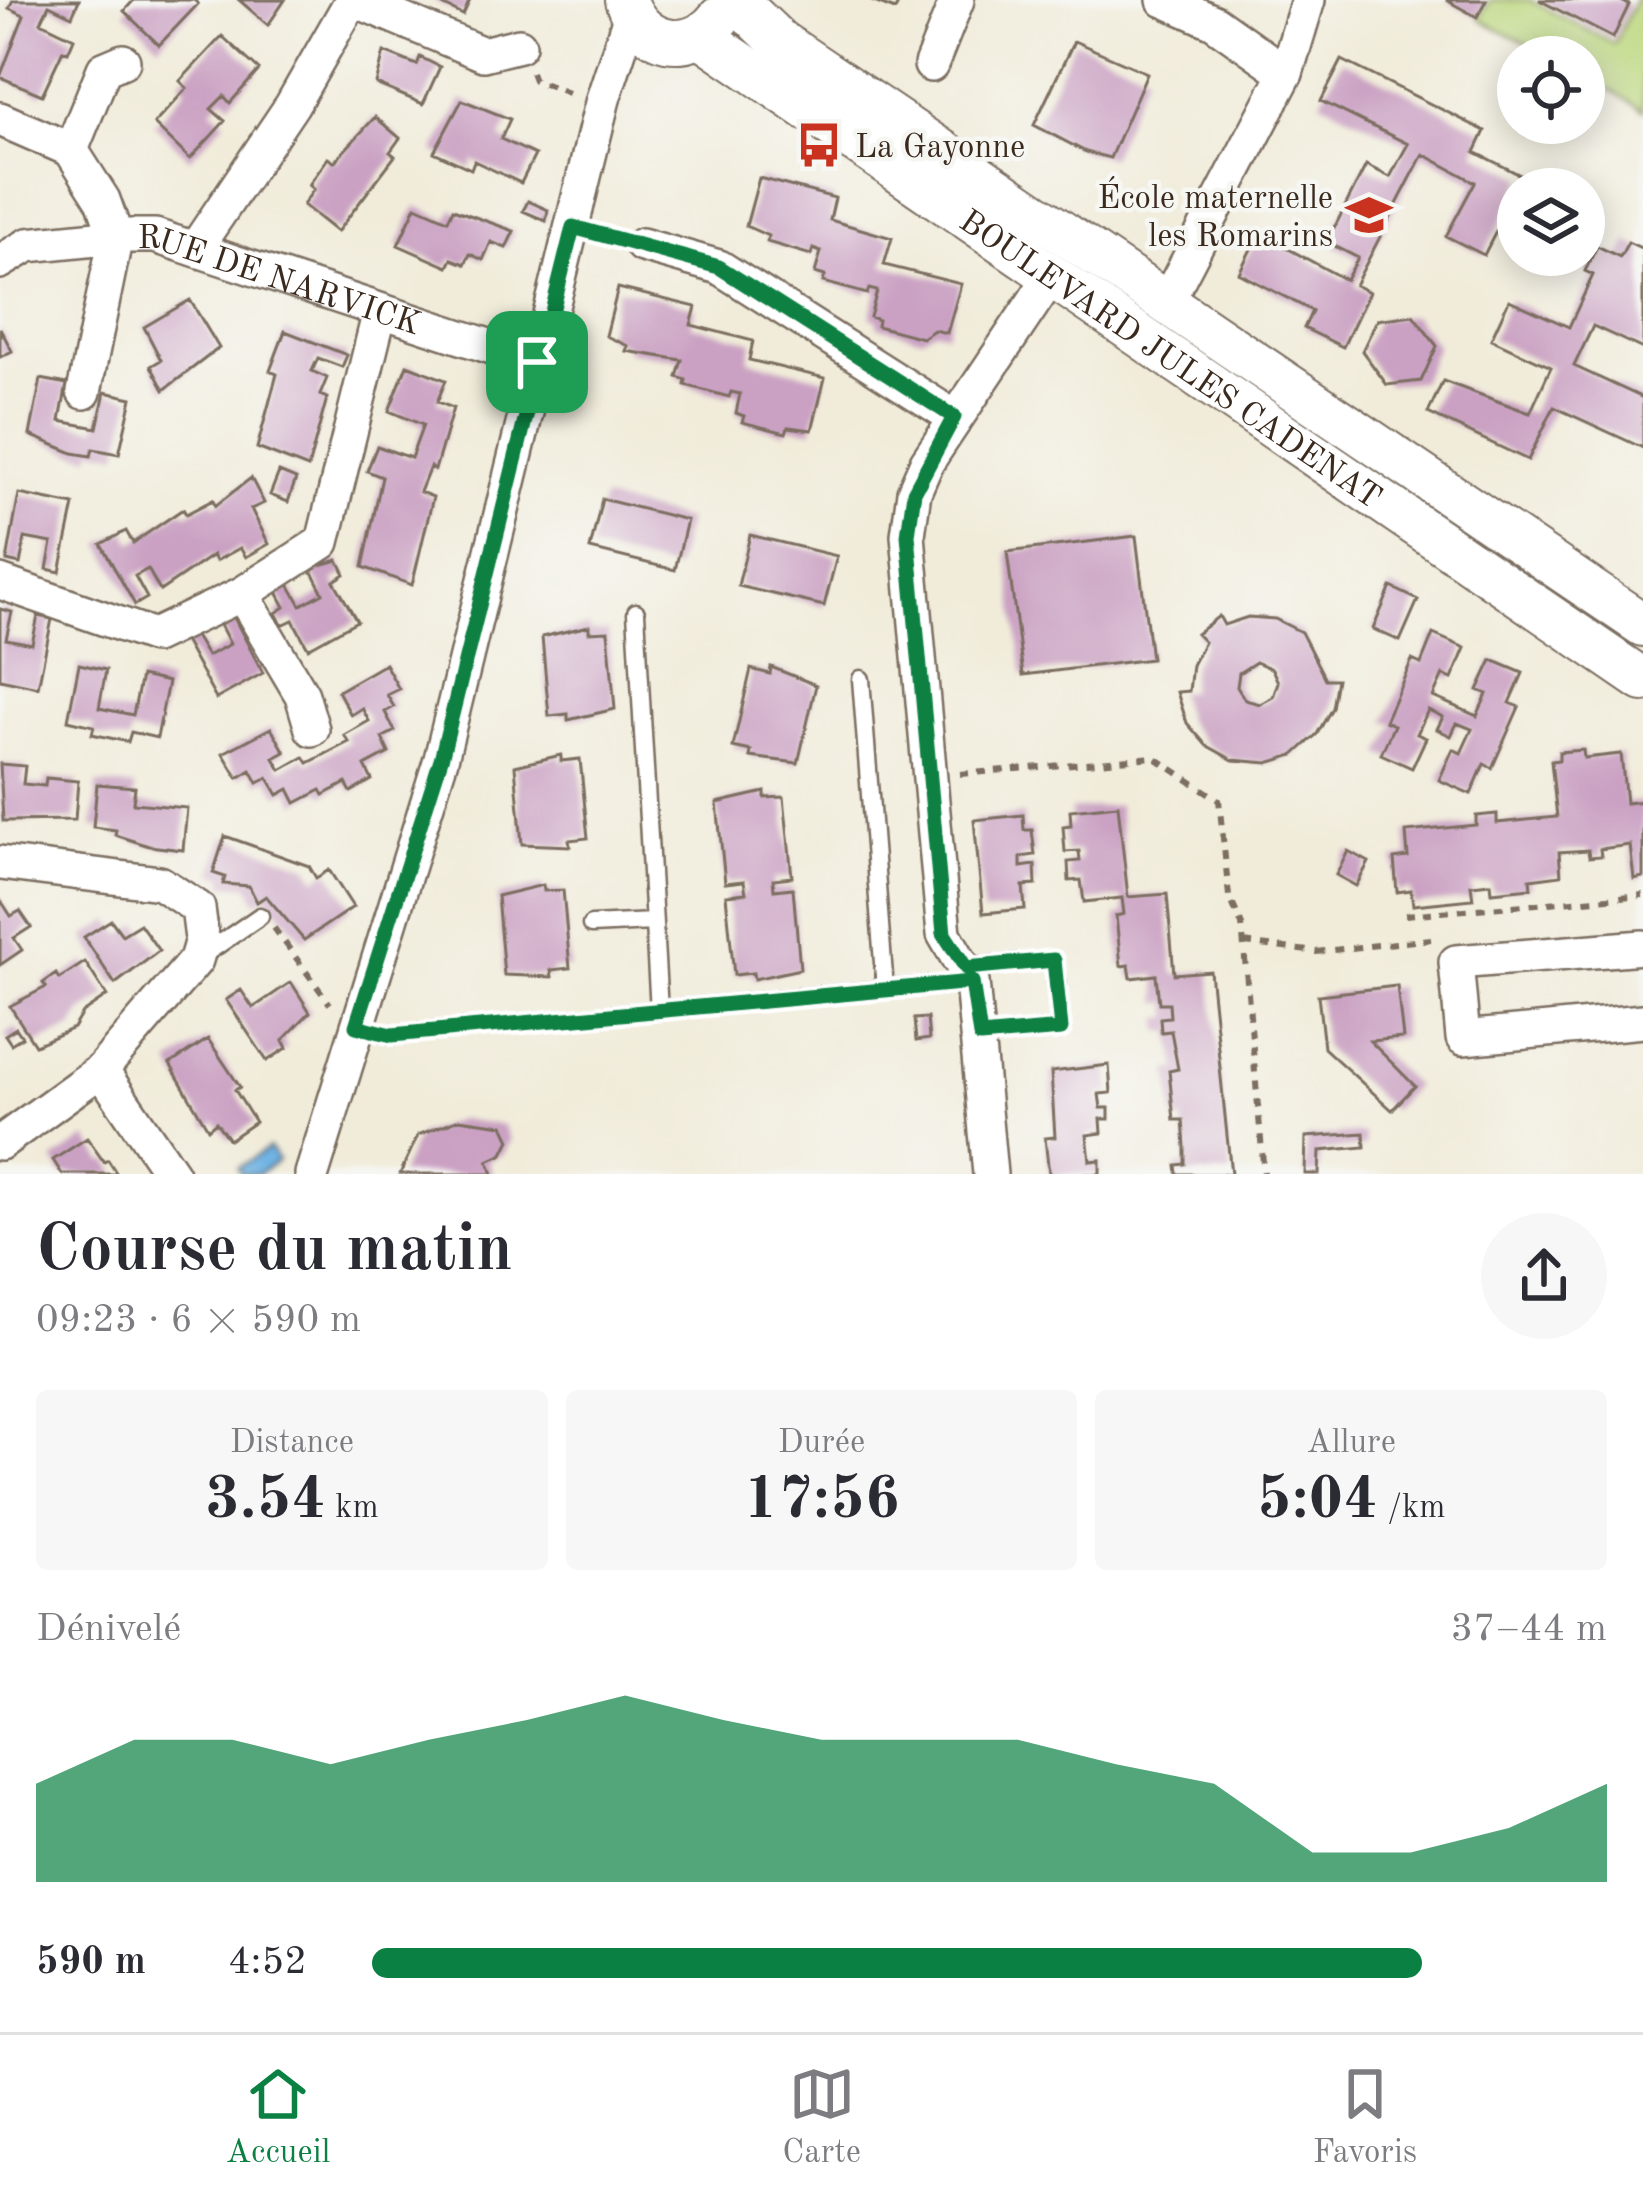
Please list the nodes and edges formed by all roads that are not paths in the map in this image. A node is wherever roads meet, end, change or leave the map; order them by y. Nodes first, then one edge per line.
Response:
1 (353, 0) edge
2 (726, 0) edge
3 (736, 0) edge
4 (957, 0) edge
5 (1164, 0) edge
6 (1308, 0) edge
7 (654, 22) edge
8 (518, 45) road end
9 (123, 61) dead end
10 (931, 64) dead end
11 (1286, 73) junction
12 (0, 119) edge
13 (70, 150) junction
14 (116, 236) junction
15 (642, 244) dead end
16 (195, 249) junction
17 (0, 262) edge
18 (1052, 275) junction
19 (1166, 303) junction
20 (380, 310) junction
21 (537, 362) junction
22 (84, 392) dead end
23 (954, 417) junction
24 (0, 583) edge
25 (242, 594) junction
26 (636, 612) dead end
27 (1643, 625) edge
28 (861, 679) dead end
29 (1643, 680) edge
30 (312, 729) dead end
31 (0, 862) edge
32 (260, 916) road end
33 (652, 922) junction
34 (591, 925) dead end
35 (1643, 947) edge
36 (196, 960) junction
37 (969, 975) junction
38 (885, 988) junction
39 (659, 1011) junction
40 (1643, 1021) edge
41 (354, 1031) junction
42 (980, 1036) junction
43 (101, 1070) junction
44 (0, 1143) edge
45 (172, 1174) edge
46 (312, 1174) edge
47 (990, 1174) edge

1 - 8 street
1 - 16 street
2 - 7 street
3 - 19 street, BOULEVARD JULES CADENAT
4 - 10 street
5 - 11 street
6 - 11 street
7 - 18 street, BOULEVARD JULES CADENAT
7 - 21 street
9 - 13 street
11 - 19 street
12 - 13 street
13 - 14 street, RUE DE NARVICK
14 - 16 street, RUE DE NARVICK
14 - 17 street
14 - 22 street
15 - 23 street
16 - 20 street, RUE DE NARVICK
18 - 23 street
18 - 29 street, BOULEVARD JULES CADENAT
19 - 27 street, BOULEVARD JULES CADENAT
20 - 21 street, RUE DE NARVICK
20 - 25 street
21 - 41 street
23 - 37 street
24 - 25 street
25 - 30 street
26 - 33 lane
28 - 38 lane
31 - 36 street
32 - 36 lane
33 - 34 lane
33 - 39 lane
35 - 40 street
36 - 43 street
37 - 38 lane
37 - 42 street
37 - 42 lane
38 - 39 lane
39 - 41 lane
41 - 46 street
42 - 47 street
43 - 44 street
43 - 45 street

